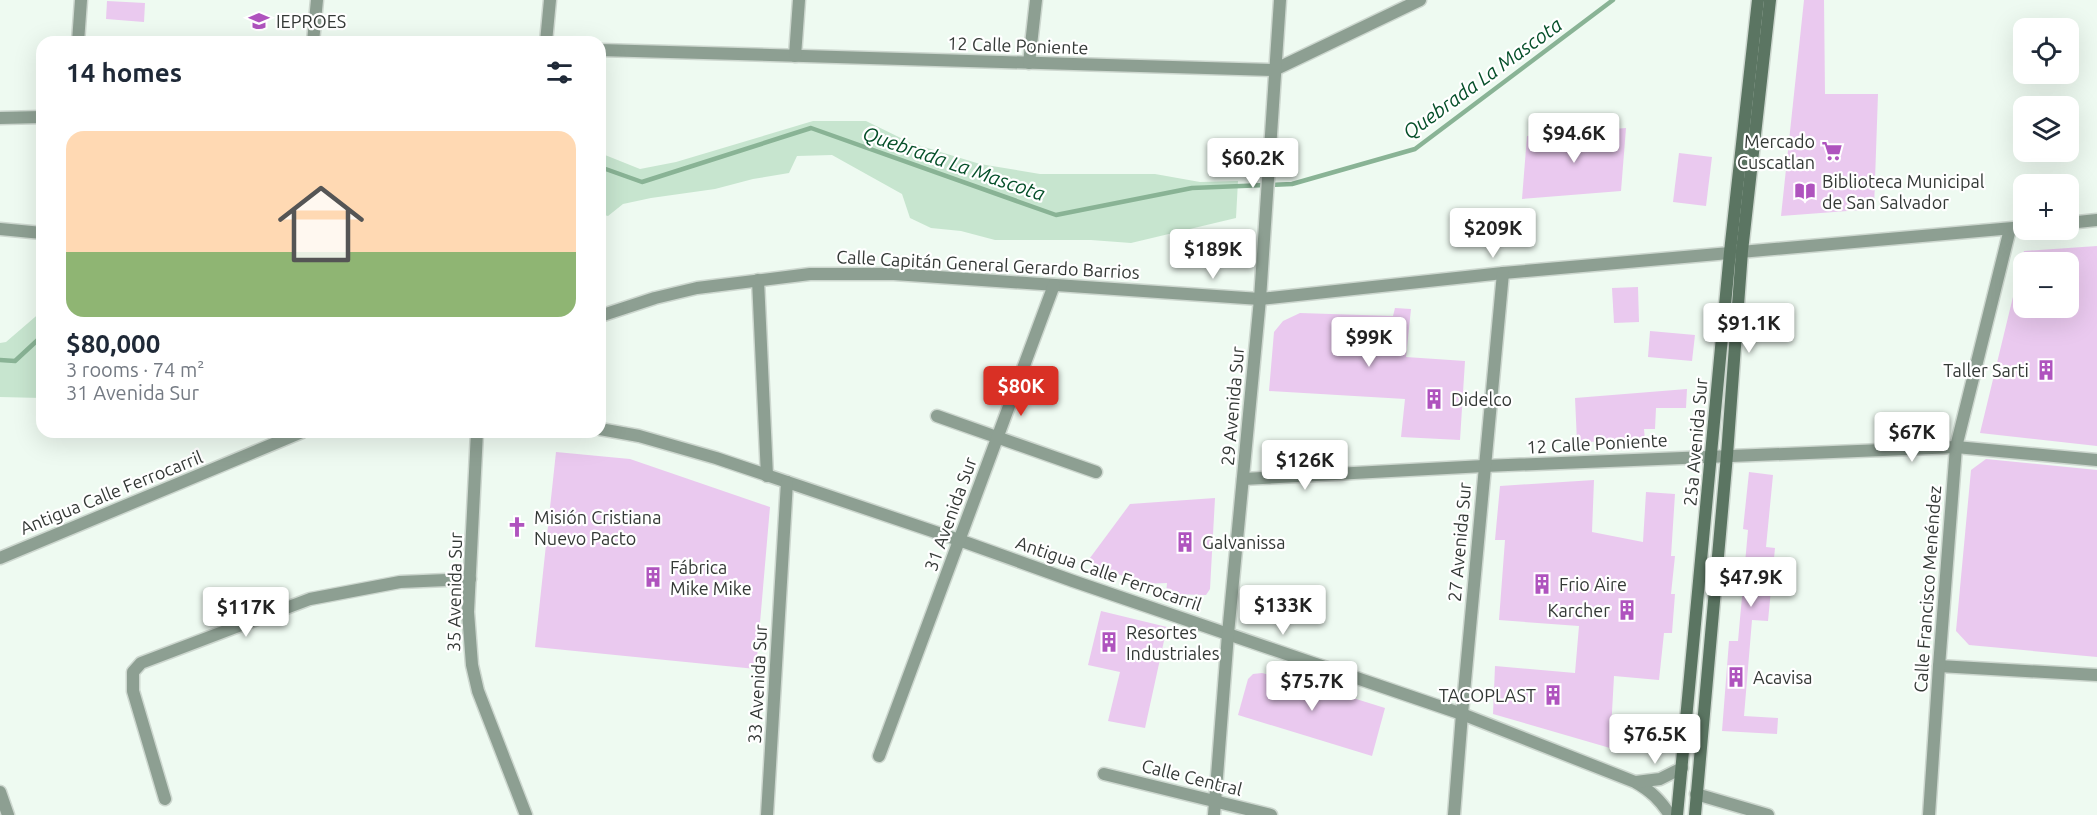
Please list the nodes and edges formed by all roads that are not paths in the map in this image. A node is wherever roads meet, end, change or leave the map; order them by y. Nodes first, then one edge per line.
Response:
1 (81, 0) edge
2 (317, 0) edge
3 (550, 0) edge
4 (800, 0) edge
5 (1036, 0) edge
6 (1280, 0) edge
7 (1420, 0) edge
8 (1758, 0) edge
9 (1770, 0) edge
10 (78, 36) edge
11 (314, 36) edge
12 (547, 36) edge
13 (606, 50) edge
14 (795, 56) junction
15 (1029, 63) junction
16 (1274, 70) junction
17 (36, 117) edge
18 (0, 118) edge
19 (2097, 220) edge
20 (2079, 222) edge
21 (0, 228) edge
22 (2010, 229) junction
23 (2013, 229) edge
24 (36, 232) edge
25 (1736, 252) junction
26 (1503, 273) junction
27 (758, 280) junction
28 (1054, 285) junction
29 (1260, 299) junction
30 (606, 314) edge
31 (937, 416) dead end
32 (606, 430) edge
33 (997, 437) junction
34 (288, 438) edge
35 (477, 438) edge
36 (1956, 447) junction
37 (1712, 455) junction
38 (1727, 455) junction
39 (2097, 460) edge
40 (1484, 466) junction
41 (1096, 472) dead end
42 (767, 476) junction
43 (1243, 479) junction
44 (787, 482) junction
45 (959, 540) junction
46 (0, 558) edge
47 (470, 579) junction
48 (1228, 634) junction
49 (1939, 666) junction
50 (2097, 675) edge
51 (1462, 714) junction
52 (879, 756) dead end
53 (1682, 768) junction
54 (1104, 774) dead end
55 (1635, 782) junction
56 (0, 792) edge
57 (1696, 794) junction
58 (165, 799) dead end
59 (1215, 809) edge
60 (8, 815) edge
61 (526, 815) edge
62 (767, 815) edge
63 (1271, 815) edge
64 (1454, 815) edge
65 (1670, 815) edge
66 (1677, 815) edge
67 (1695, 815) edge
68 (1768, 815) edge
69 (1929, 815) edge

1 - 10 street
2 - 11 street
3 - 12 street
4 - 14 street
5 - 15 street
6 - 16 street, 29 Avenida Sur
7 - 16 street, 12 Calle Poniente
8 - 25 street, 25a Avenida Sur
9 - 25 street, 25a Avenida Sur
13 - 14 street, 12 Calle Poniente
14 - 15 street, 12 Calle Poniente
15 - 16 street, 12 Calle Poniente
16 - 29 street, 29 Avenida Sur
17 - 18 street
19 - 20 street
21 - 24 street
22 - 23 street, Calle Capitán General Gerardo Barrios
22 - 25 street, Calle Capitán General Gerardo Barrios
22 - 36 street, Calle Francisco Menéndez
25 - 26 street, Calle Capitán General Gerardo Barrios
25 - 37 street, 25a Avenida Sur
25 - 38 street, 25a Avenida Sur
26 - 29 street, Calle Capitán General Gerardo Barrios
26 - 40 street, 27 Avenida Sur
27 - 28 street, Calle Capitán General Gerardo Barrios
27 - 30 street, Calle Capitán General Gerardo Barrios
27 - 42 street
28 - 29 street, Calle Capitán General Gerardo Barrios
28 - 33 street, 31 Avenida Sur
29 - 43 street, 29 Avenida Sur
31 - 33 street
32 - 42 street, Antigua Calle Ferrocarril
33 - 41 street
33 - 45 street, 31 Avenida Sur
34 - 46 street, Antigua Calle Ferrocarril
35 - 47 street, 35 Avenida Sur
36 - 38 street, 12 Calle Poniente
36 - 39 street, 12 Calle Poniente
36 - 49 street, Calle Francisco Menéndez
37 - 38 street, 12 Calle Poniente
37 - 40 street, 12 Calle Poniente
37 - 53 street, 25a Avenida Sur
38 - 57 street, 25a Avenida Sur
40 - 43 street, 12 Calle Poniente
40 - 51 street, 27 Avenida Sur
42 - 44 street, Antigua Calle Ferrocarril
43 - 48 street, 29 Avenida Sur
44 - 45 street, Antigua Calle Ferrocarril
44 - 62 street, 33 Avenida Sur
45 - 48 street, Antigua Calle Ferrocarril
45 - 52 street, 31 Avenida Sur
47 - 58 street
47 - 61 street, 35 Avenida Sur
48 - 51 street, Antigua Calle Ferrocarril
48 - 59 street, 29 Avenida Sur
49 - 50 street
49 - 69 street, Calle Francisco Menéndez
51 - 55 street, Antigua Calle Ferrocarril
51 - 64 street, 27 Avenida Sur
53 - 55 street
53 - 66 street, 25a Avenida Sur
54 - 59 street, Calle Central
55 - 65 street, Antigua Calle Ferrocarril
56 - 60 street
57 - 67 street, 25a Avenida Sur
57 - 68 street
59 - 63 street, Calle Central

